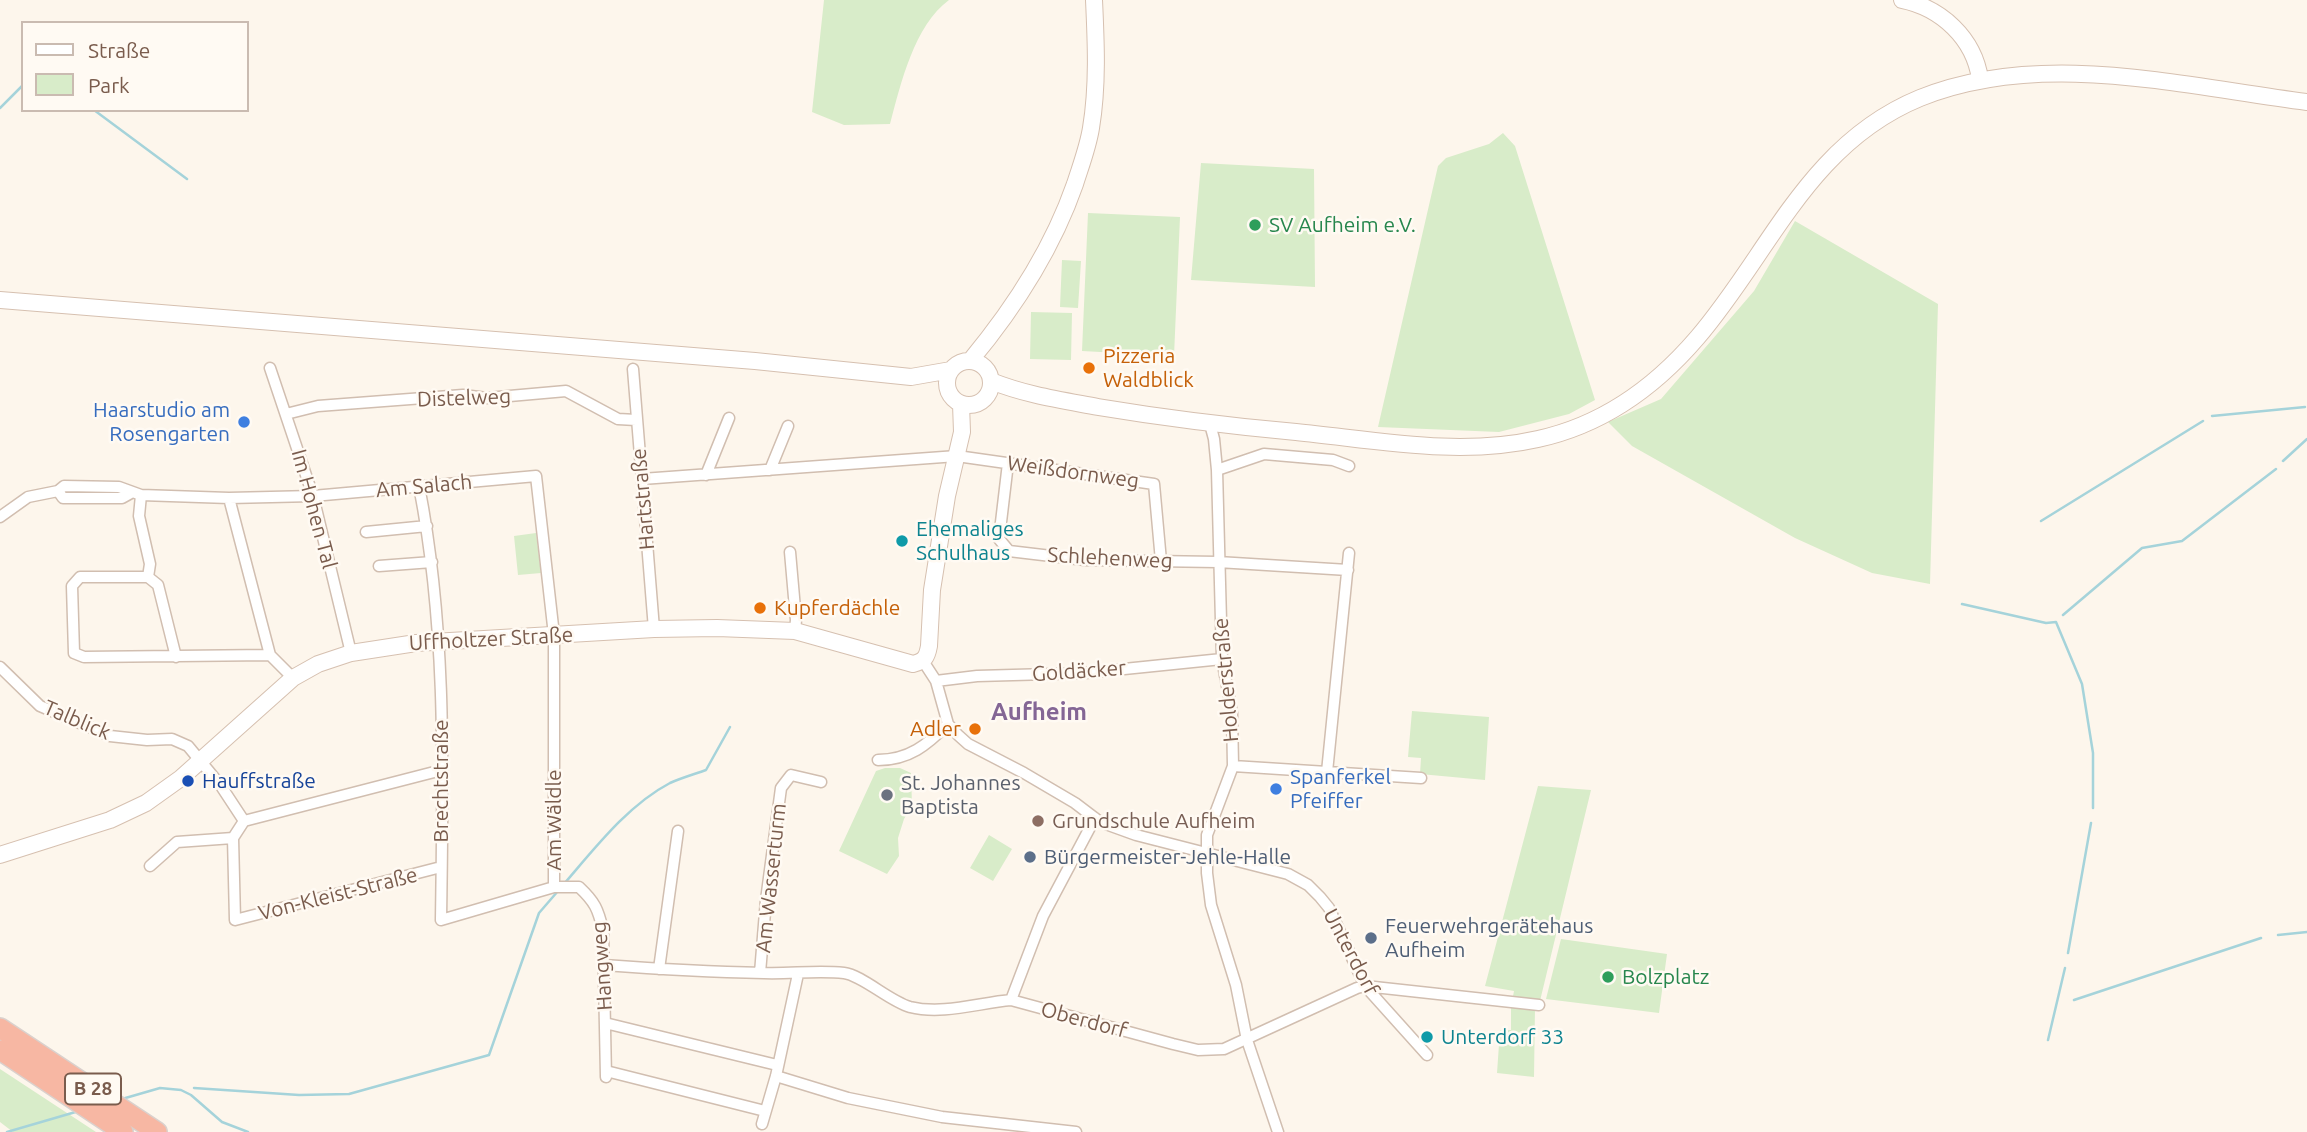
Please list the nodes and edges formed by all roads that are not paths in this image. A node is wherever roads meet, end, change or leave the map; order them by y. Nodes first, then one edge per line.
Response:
1 (1094, 0) edge
2 (1902, 0) edge
3 (1927, 3) edge
4 (1980, 79) junction
5 (2307, 102) edge
6 (0, 300) edge
7 (270, 368) dead end
8 (633, 369) dead end
9 (951, 370) junction
10 (911, 377) junction
11 (978, 385) junction
12 (948, 392) junction
13 (286, 414) junction
14 (729, 418) dead end
15 (636, 420) junction
16 (1210, 424) junction
17 (788, 426) dead end
18 (957, 456) junction
19 (1009, 463) junction
20 (1349, 466) dead end
21 (770, 470) junction
22 (1217, 470) junction
23 (706, 475) junction
24 (536, 476) joint
25 (642, 479) junction
26 (419, 486) junction
27 (136, 494) junction
28 (313, 496) junction
29 (229, 498) junction
30 (0, 517) edge
31 (427, 526) junction
32 (366, 532) dead end
33 (790, 552) dead end
34 (1349, 553) dead end
35 (1161, 561) junction
36 (432, 562) junction
37 (1219, 562) junction
38 (379, 566) dead end
39 (1348, 570) junction
40 (148, 577) junction
41 (654, 629) junction
42 (795, 631) junction
43 (554, 635) junction
44 (440, 641) junction
45 (351, 653) junction
46 (270, 655) junction
47 (176, 657) junction
48 (1222, 659) junction
49 (923, 661) junction
50 (0, 667) edge
51 (293, 678) junction
52 (936, 681) junction
53 (948, 723) junction
54 (878, 760) dead end
55 (201, 761) junction
56 (1233, 766) junction
57 (442, 770) junction
58 (1327, 772) junction
59 (1421, 778) dead end
60 (821, 782) dead end
61 (1095, 818) junction
62 (244, 821) junction
63 (678, 831) dead end
64 (233, 838) junction
65 (1206, 853) junction
66 (0, 855) edge
67 (150, 866) dead end
68 (442, 867) junction
69 (554, 887) junction
70 (440, 920) joint
71 (604, 965) junction
72 (659, 969) junction
73 (760, 973) junction
74 (798, 974) junction
75 (1365, 986) junction
76 (1011, 1000) junction
77 (1539, 1005) dead end
78 (606, 1023) junction
79 (0, 1028) edge
80 (1247, 1040) junction
81 (0, 1050) edge
82 (1427, 1055) dead end
83 (776, 1070) junction
84 (765, 1111) junction
85 (762, 1124) dead end
86 (123, 1132) edge
87 (157, 1132) edge
88 (1076, 1132) edge
89 (1278, 1132) edge

1 - 11 main road
2 - 3 main road
3 - 4 main road
4 - 5 main road
4 - 16 main road
6 - 10 main road
7 - 13 street, Im Hohen Tal
8 - 15 street, Hartstraße
9 - 10 main road
9 - 11 main road
9 - 12 main road
10 - 12 main road
11 - 12 main road
11 - 16 main road
11 - 18 main road
13 - 15 street, Distelweg
13 - 28 street, Im Hohen Tal
14 - 23 street
15 - 25 street, Hartstraße
16 - 22 street, Holderstraße
17 - 21 street
18 - 19 street, Weißdornweg
18 - 21 street, Weißdornweg
18 - 49 main road
19 - 35 street, Weißdornweg
19 - 35 street, Schlehenweg
20 - 22 street
21 - 23 street, Weißdornweg
22 - 37 street, Holderstraße
23 - 25 street, Weißdornweg
24 - 26 street, Am Salach
24 - 43 street, Am Wäldle
25 - 41 street, Hartstraße
26 - 28 street, Am Salach
26 - 31 street, Brechtstraße
27 - 29 street
27 - 30 street
27 - 40 street
28 - 29 street
28 - 45 street, Im Hohen Tal
29 - 46 street
31 - 32 street
31 - 36 street, Brechtstraße
33 - 42 street
34 - 39 street
35 - 37 street, Schlehenweg
36 - 38 street
36 - 44 street, Brechtstraße
37 - 39 street, Schlehenweg
37 - 48 street, Holderstraße
39 - 58 street
40 - 47 street
40 - 47 street
41 - 42 main road, Uffholtzer Straße
41 - 43 main road, Uffholtzer Straße
42 - 49 main road, Uffholtzer Straße
43 - 44 main road, Uffholtzer Straße
43 - 69 street, Am Wäldle
44 - 45 main road, Uffholtzer Straße
44 - 57 street, Brechtstraße
45 - 51 main road, Uffholtzer Straße
46 - 47 street
46 - 51 street
48 - 52 street, Goldäcker
48 - 56 street, Holderstraße
49 - 52 street
50 - 55 street, Talblick
51 - 55 main road, Uffholtzer Straße
52 - 53 street
53 - 54 street
53 - 61 street, Unterdorf
55 - 62 street
55 - 66 main road, Uffholtzer Straße
56 - 58 street
56 - 65 street, Holderstraße
57 - 62 street
57 - 68 street, Brechtstraße
58 - 59 street
60 - 73 street, Am Wasserturm
61 - 65 street, Unterdorf
61 - 76 street
62 - 64 street
63 - 72 street
64 - 67 street
64 - 68 street, Von-Kleist-Straße
65 - 75 street, Unterdorf
65 - 80 street, Holderstraße
68 - 70 street, Brechtstraße
69 - 70 street, Am Wäldle
69 - 71 street, Hangweg
71 - 72 street, Oberdorf
71 - 78 street, Hangweg
72 - 73 street, Oberdorf
73 - 74 street, Oberdorf
74 - 76 street, Oberdorf
74 - 83 street
75 - 77 street
75 - 80 street, Oberdorf
75 - 82 street, Unterdorf
76 - 80 street, Oberdorf
78 - 83 street
78 - 84 street, Hangweg
79 - 87 highway, B 28
80 - 89 street, Holderstraße
81 - 86 highway, B 28
83 - 84 street
83 - 88 street
84 - 85 street

